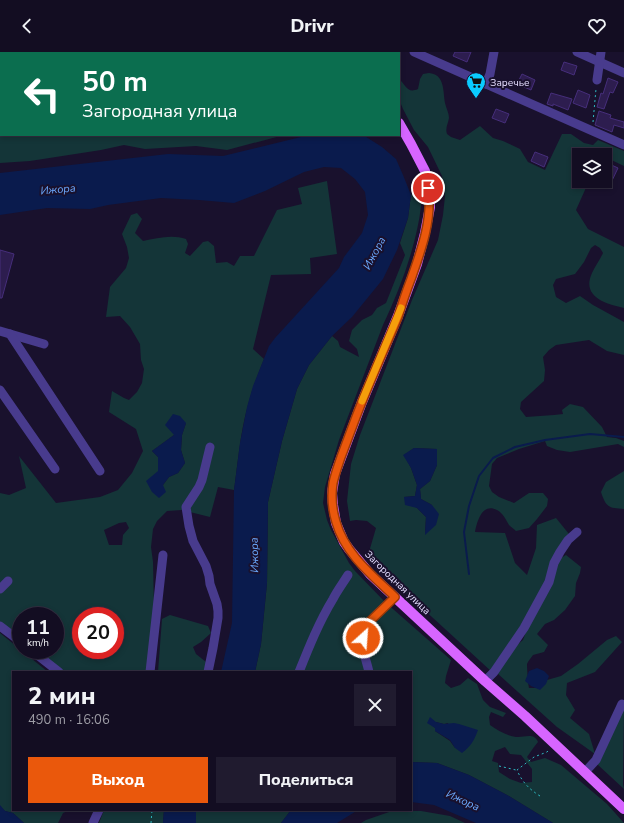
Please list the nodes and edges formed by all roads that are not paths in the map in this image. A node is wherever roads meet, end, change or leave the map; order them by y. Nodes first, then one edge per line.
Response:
1 (414, 52) edge
2 (494, 52) edge
3 (578, 52) edge
4 (601, 52) edge
5 (599, 62) junction
6 (624, 73) edge
7 (597, 80) road end
8 (486, 84) junction
9 (400, 125) edge
10 (624, 146) edge
11 (0, 331) edge
12 (10, 334) junction
13 (44, 344) dead end
14 (0, 390) edge
15 (210, 447) dead end
16 (55, 469) dead end
17 (100, 471) dead end
18 (577, 532) dead end
19 (163, 555) dead end
20 (348, 576) dead end
21 (8, 581) dead end
22 (0, 589) edge
23 (395, 597) junction
24 (0, 626) edge
25 (12, 635) edge
26 (42, 659) edge
27 (58, 671) edge
28 (150, 671) edge
29 (208, 671) edge
30 (299, 671) edge
31 (369, 671) edge
32 (485, 681) junction
33 (622, 704) dead end
34 (584, 772) junction
35 (624, 809) edge
36 (99, 811) edge
37 (93, 823) edge

1 - 8 street
2 - 8 street
3 - 5 street
4 - 5 street
5 - 6 street
5 - 7 street
8 - 10 street
9 - 23 main road, Загородная улица
11 - 12 street
12 - 13 street
12 - 17 street
14 - 16 street
15 - 29 street
18 - 32 street
19 - 28 street
20 - 30 street
21 - 22 street
23 - 31 street
23 - 32 main road, Загородная улица
24 - 25 street
26 - 27 street
32 - 34 main road, Загородная улица
33 - 34 street
34 - 35 main road, Загородная улица
36 - 37 street

